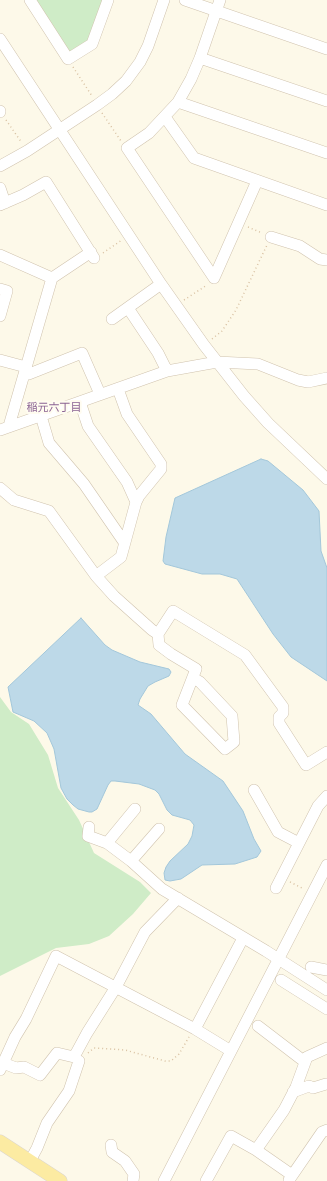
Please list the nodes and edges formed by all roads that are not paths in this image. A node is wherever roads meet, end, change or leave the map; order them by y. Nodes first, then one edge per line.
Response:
1 (30, 0) edge
2 (108, 0) edge
3 (164, 0) edge
4 (185, 0) edge
5 (220, 0) edge
6 (217, 11) junction
7 (0, 40) edge
8 (327, 49) edge
9 (200, 58) junction
10 (327, 101) edge
11 (178, 102) junction
12 (165, 117) junction
13 (59, 130) junction
14 (327, 153) edge
15 (0, 166) edge
16 (256, 180) junction
17 (0, 188) edge
18 (3, 204) edge
19 (327, 204) edge
20 (270, 237) road end
21 (0, 255) edge
22 (327, 260) edge
23 (52, 278) junction
24 (162, 284) junction
25 (0, 289) edge
26 (128, 308) junction
27 (0, 316) edge
28 (112, 319) dead end
29 (0, 360) edge
30 (217, 362) junction
31 (26, 370) junction
32 (167, 371) junction
33 (327, 378) edge
34 (118, 389) junction
35 (100, 394) junction
36 (80, 402) junction
37 (41, 416) junction
38 (5, 428) edge
39 (327, 479) edge
40 (0, 488) edge
41 (136, 502) junction
42 (124, 542) junction
43 (96, 576) junction
44 (158, 634) junction
45 (193, 678) junction
46 (327, 752) edge
47 (254, 790) dead end
48 (327, 796) edge
49 (135, 809) dead end
50 (89, 827) dead end
51 (159, 829) dead end
52 (107, 843) junction
53 (299, 843) junction
54 (131, 861) junction
55 (327, 866) edge
56 (279, 882) road end
57 (178, 898) junction
58 (243, 938) junction
59 (278, 960) junction
60 (311, 967) dead end
61 (327, 970) edge
62 (281, 980) dead end
63 (116, 987) junction
64 (327, 990) edge
65 (327, 1009) edge
66 (258, 1026) dead end
67 (194, 1029) junction
68 (327, 1048) edge
69 (231, 1051) junction
70 (80, 1061) road end
71 (305, 1062) junction
72 (2, 1067) edge
73 (326, 1084) edge
74 (293, 1092) junction
75 (327, 1130) edge
76 (0, 1142) edge
77 (111, 1145) dead end
78 (256, 1150) junction
79 (30, 1161) junction
80 (46, 1177) edge
81 (291, 1178) edge
82 (60, 1181) edge
83 (133, 1181) edge
84 (164, 1181) edge
85 (206, 1181) edge

1 - 2 street
3 - 13 street
4 - 6 street
5 - 6 street
6 - 8 street
6 - 9 street
7 - 13 street
9 - 10 street
9 - 11 street
11 - 12 street
11 - 14 street
12 - 16 street
12 - 16 street
13 - 15 street
13 - 24 street
16 - 19 street
17 - 18 street
18 - 23 street
20 - 22 street
21 - 23 street
23 - 31 street
24 - 26 street
24 - 30 street
25 - 27 street
26 - 28 street
26 - 32 street
29 - 31 street
30 - 32 street
30 - 33 street
30 - 39 street
31 - 35 street
31 - 38 street
32 - 34 street
34 - 35 street
34 - 41 street
35 - 36 street
36 - 37 street
36 - 41 street
37 - 38 street
37 - 42 street
40 - 43 street
41 - 42 street
42 - 43 street
43 - 44 street
44 - 45 street
44 - 46 street
45 - 45 street
47 - 53 street
48 - 53 street
49 - 52 street
50 - 52 street
51 - 54 street
52 - 54 street
53 - 56 street
54 - 57 street
55 - 59 street
57 - 58 street
57 - 63 street
58 - 59 street
58 - 67 street
59 - 64 street
59 - 69 street
60 - 61 street
62 - 65 street
63 - 67 street
63 - 72 street
63 - 72 street
66 - 71 street
67 - 69 street
68 - 71 street
69 - 84 street
70 - 79 street
71 - 74 street
73 - 74 street
74 - 78 street
75 - 81 street
76 - 79 main road
77 - 83 street
78 - 81 street
78 - 85 street
79 - 80 main road
80 - 82 main road

